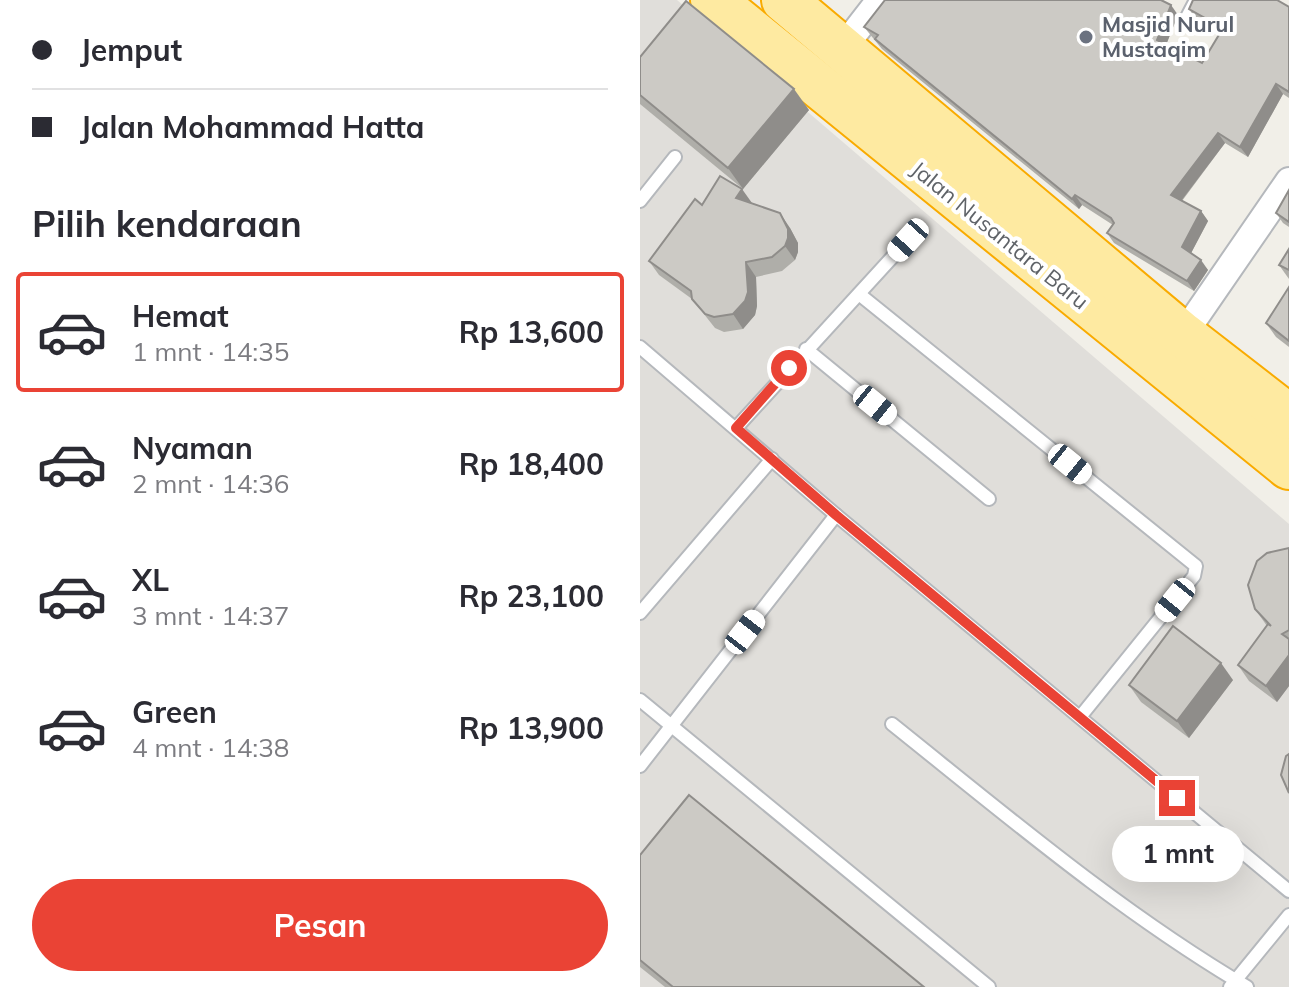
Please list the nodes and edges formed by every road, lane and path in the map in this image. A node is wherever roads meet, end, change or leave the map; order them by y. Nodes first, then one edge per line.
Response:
1 (713, 0) edge
2 (784, 0) edge
3 (880, 0) edge
4 (1196, 0) edge
5 (1185, 21) dead end
6 (842, 49) junction
7 (675, 157) dead end
8 (1289, 181) edge
9 (640, 201) edge
10 (908, 240) dead end
11 (859, 294) junction
12 (1183, 335) junction
13 (640, 347) edge
14 (806, 349) junction
15 (1289, 417) edge
16 (736, 428) junction
17 (772, 459) junction
18 (1289, 467) edge
19 (989, 499) dead end
20 (836, 515) junction
21 (641, 611) edge
22 (640, 700) edge
23 (1080, 717) junction
24 (892, 724) dead end
25 (672, 725) junction
26 (640, 766) edge
27 (1289, 891) edge
28 (1289, 915) edge
29 (1237, 985) edge
30 (989, 987) edge

1 - 18 highway, Jalan Nusantara Baru
2 - 6 highway, Jalan Nusantara Baru
3 - 6 street
4 - 5 lane
6 - 12 highway, Jalan Nusantara Baru
7 - 9 lane
8 - 12 street
10 - 11 lane
11 - 14 lane
11 - 23 lane
12 - 15 highway, Jalan Nusantara Baru
13 - 16 lane
14 - 16 lane
14 - 19 lane
16 - 17 lane
17 - 20 lane
17 - 21 lane
20 - 23 lane
20 - 25 lane
22 - 25 lane
23 - 27 lane
24 - 29 lane
25 - 26 lane
25 - 30 lane
28 - 29 lane

